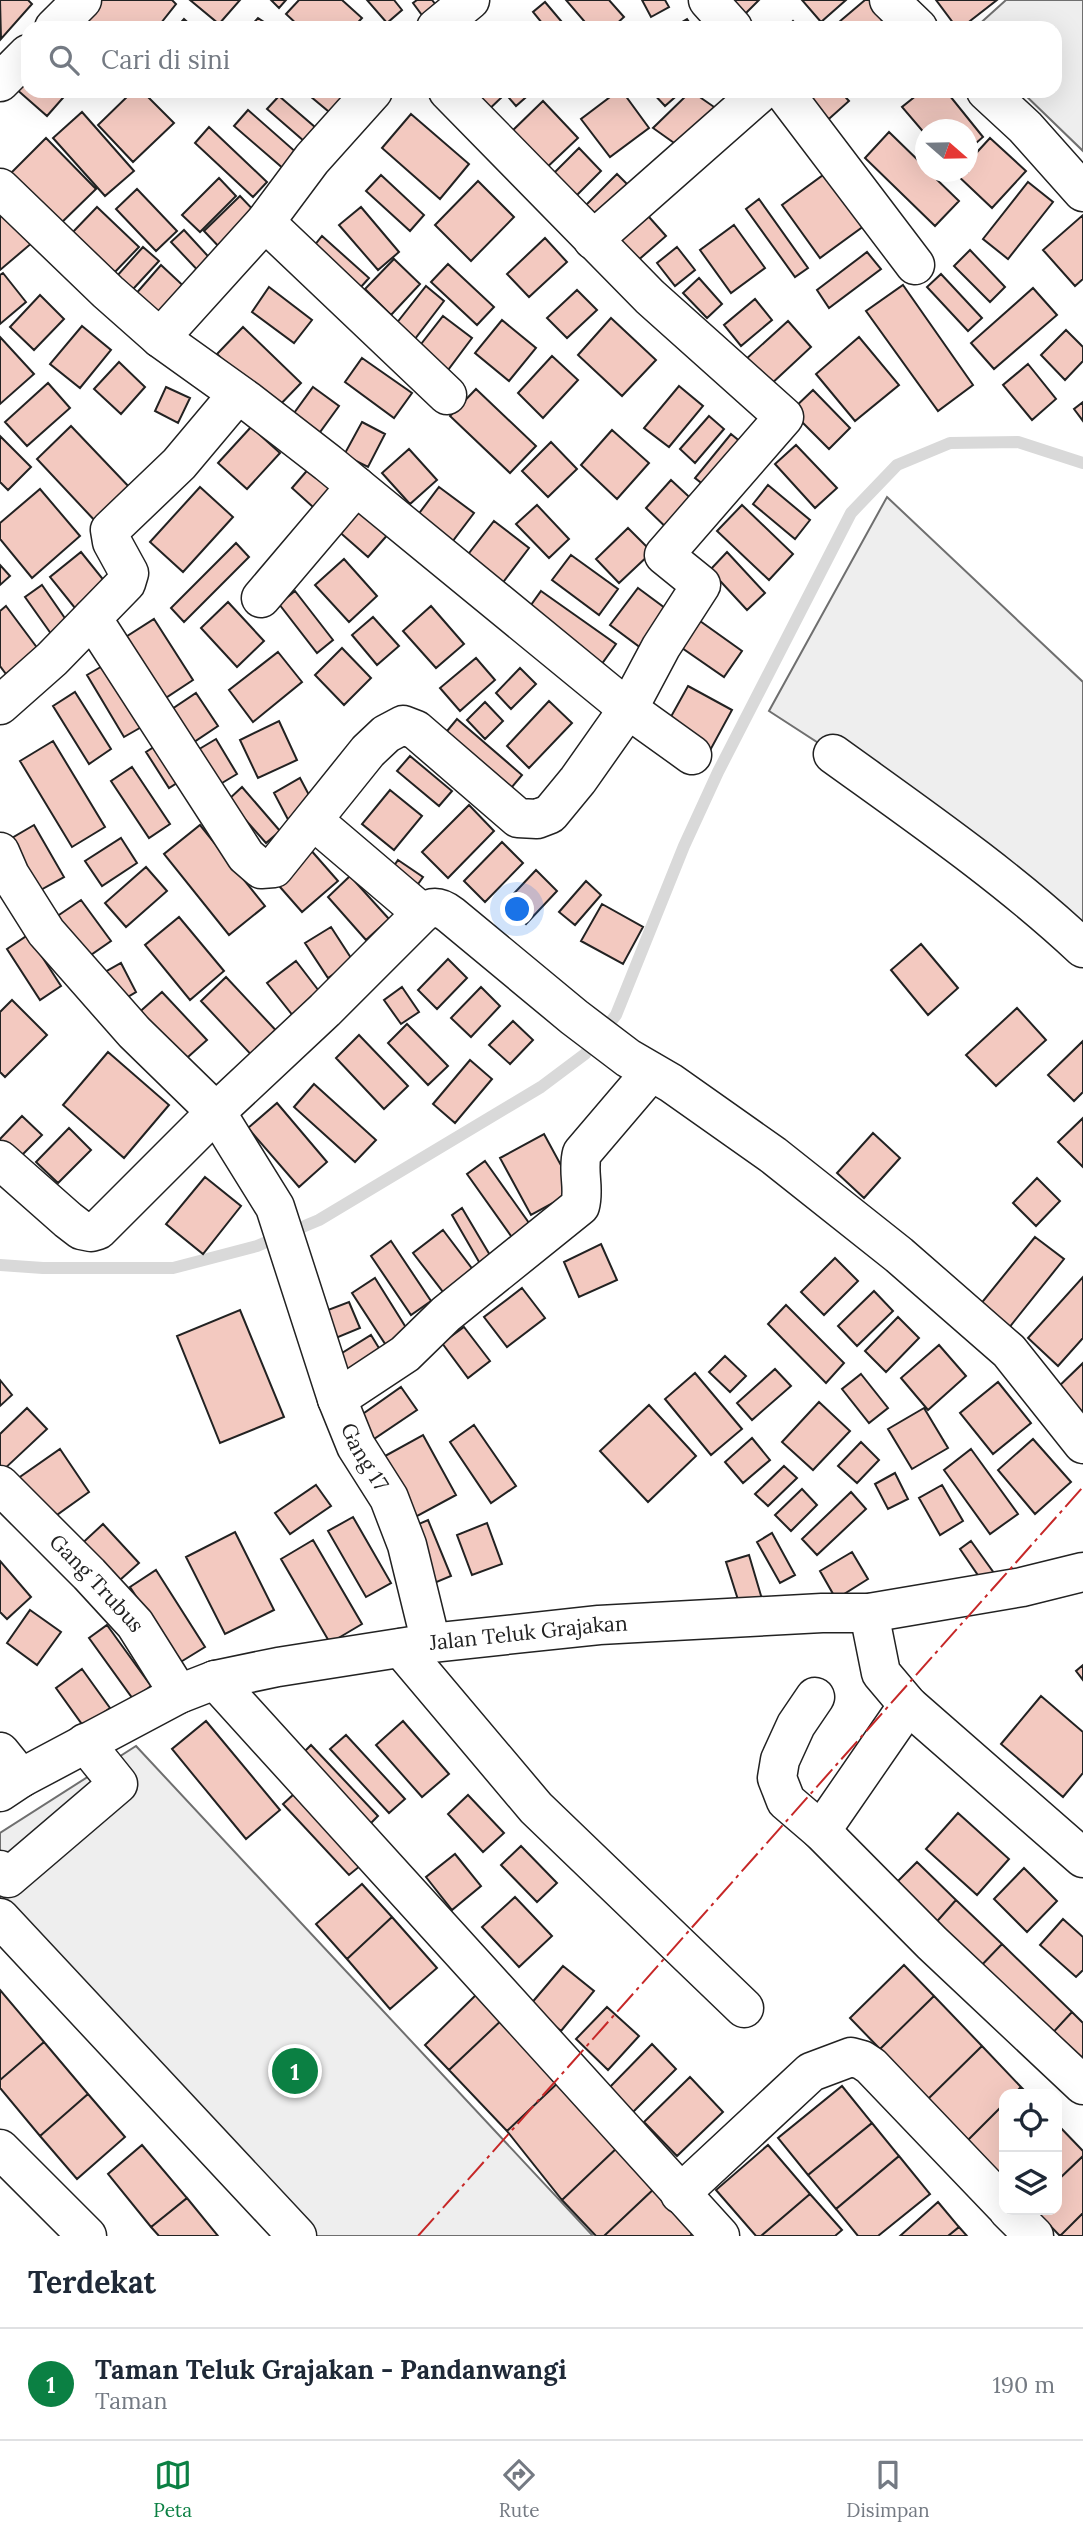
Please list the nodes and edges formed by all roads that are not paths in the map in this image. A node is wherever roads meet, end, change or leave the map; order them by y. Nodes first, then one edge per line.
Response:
1 (82, 0) edge
2 (470, 0) edge
3 (708, 0) edge
4 (889, 0) edge
5 (61, 21) edge
6 (444, 21) edge
7 (727, 21) edge
8 (911, 21) edge
9 (21, 61) edge
10 (0, 82) edge
11 (367, 98) edge
12 (455, 98) edge
13 (754, 98) edge
14 (788, 98) edge
15 (994, 98) edge
16 (0, 188) edge
17 (1083, 192) edge
18 (265, 222) junction
19 (593, 240) junction
20 (915, 265) dead end
21 (160, 338) junction
22 (237, 395) junction
23 (447, 395) dead end
24 (356, 486) junction
25 (261, 598) dead end
26 (92, 618) junction
27 (0, 705) edge
28 (628, 709) junction
29 (833, 754) dead end
30 (692, 755) dead end
31 (314, 821) junction
32 (0, 852) edge
33 (422, 913) junction
34 (1083, 948) edge
35 (639, 1065) junction
36 (216, 1112) junction
37 (0, 1160) edge
38 (337, 1399) junction
39 (1083, 1444) edge
40 (0, 1485) edge
41 (1083, 1572) edge
42 (869, 1613) junction
43 (416, 1645) junction
44 (215, 1680) junction
45 (179, 1694) junction
46 (816, 1697) dead end
47 (908, 1704) junction
48 (85, 1743) junction
49 (7, 1774) edge
50 (821, 1831) junction
51 (1083, 1858) edge
52 (0, 1870) edge
53 (0, 1918) edge
54 (744, 2008) dead end
55 (1083, 2085) edge
56 (0, 2149) edge
57 (680, 2194) junction
58 (999, 2200) edge
59 (1014, 2215) edge
60 (87, 2236) edge
61 (297, 2236) edge
62 (720, 2236) edge
63 (1034, 2236) edge

1 - 5 street
2 - 6 street
3 - 7 street
4 - 8 street
9 - 10 street
11 - 18 street
12 - 19 street
13 - 19 street
14 - 20 street
15 - 17 street
16 - 21 street
18 - 21 street
18 - 23 street
19 - 28 street
21 - 22 street
22 - 24 street
22 - 26 street
24 - 25 street
24 - 28 street
26 - 27 street
26 - 31 street
28 - 30 street
28 - 31 street
29 - 34 street
31 - 33 street
32 - 36 street, Gang 17
33 - 35 street
33 - 36 street
35 - 38 street
35 - 39 street
36 - 37 street
36 - 38 street, Gang 17
38 - 43 street, Gang 17
40 - 45 street, Gang Trubus
41 - 42 street, Jalan Teluk Grajakan
42 - 43 street, Jalan Teluk Grajakan
42 - 47 street
43 - 44 street, Jalan Teluk Grajakan
43 - 54 street
44 - 45 street, Jalan Teluk Grajakan
44 - 57 street
45 - 48 street, Jalan Teluk Grajakan
46 - 50 street
47 - 50 street
47 - 51 street
48 - 49 street, Jalan Teluk Grajakan
48 - 52 street
50 - 55 street
53 - 61 street
56 - 60 street
57 - 58 street
57 - 62 street
59 - 63 street

